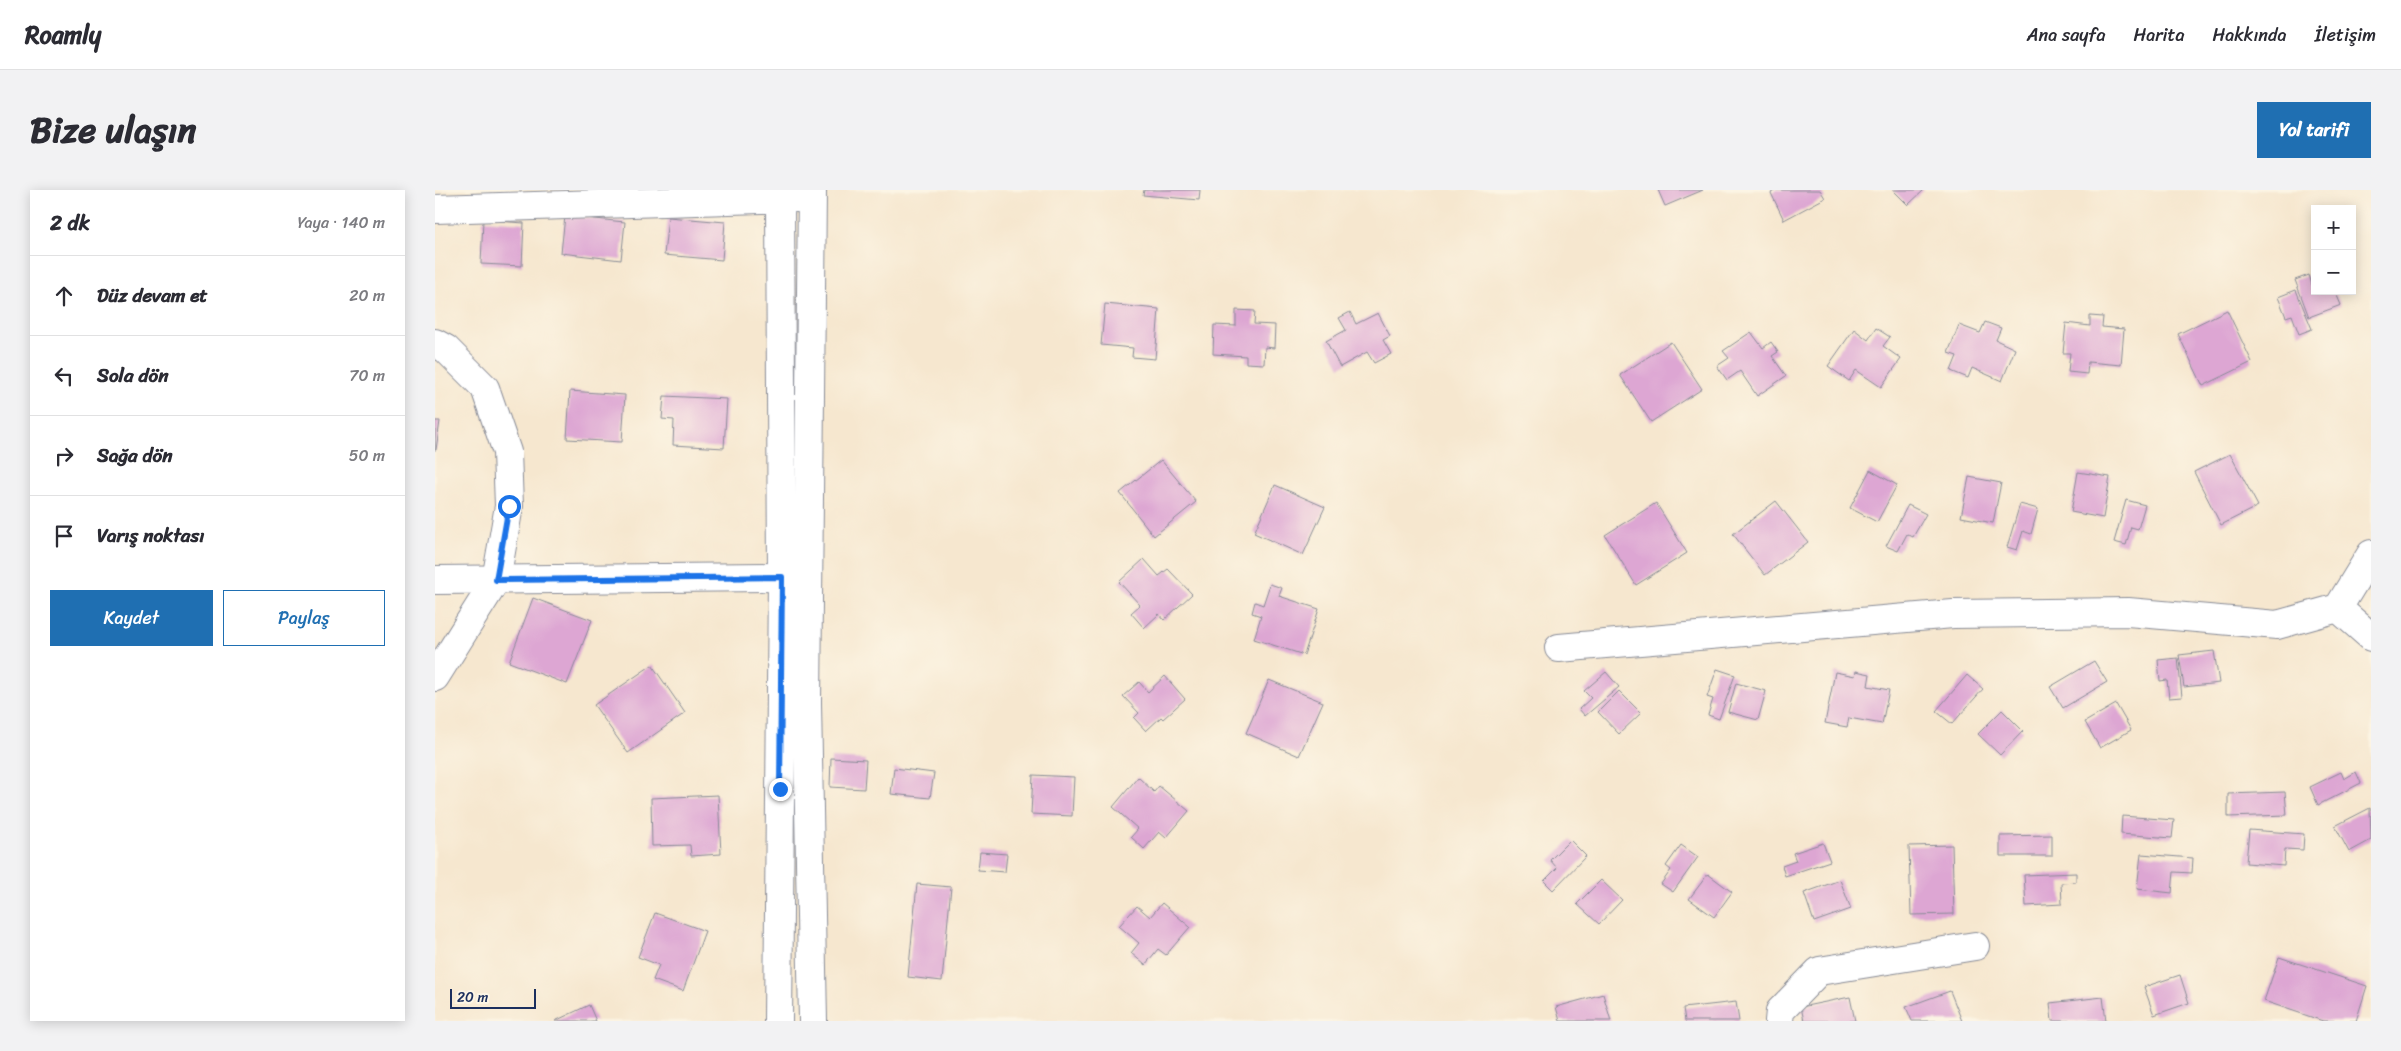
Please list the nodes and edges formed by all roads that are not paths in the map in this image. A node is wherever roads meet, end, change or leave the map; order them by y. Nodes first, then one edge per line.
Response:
1 (812, 194) edge
2 (780, 198) junction
3 (435, 209) edge
4 (435, 343) edge
5 (2371, 554) edge
6 (782, 577) junction
7 (435, 580) edge
8 (496, 580) junction
9 (2338, 608) junction
10 (2371, 637) edge
11 (1559, 648) dead end
12 (435, 677) edge
13 (1975, 946) dead end
14 (778, 1021) edge
15 (813, 1021) edge
16 (1779, 1021) edge

1 - 2 street
1 - 15 street
2 - 3 street
2 - 6 street
4 - 8 street
5 - 9 street
6 - 8 street
6 - 14 street
7 - 8 street
8 - 12 street
9 - 10 street
9 - 11 street
13 - 16 street

